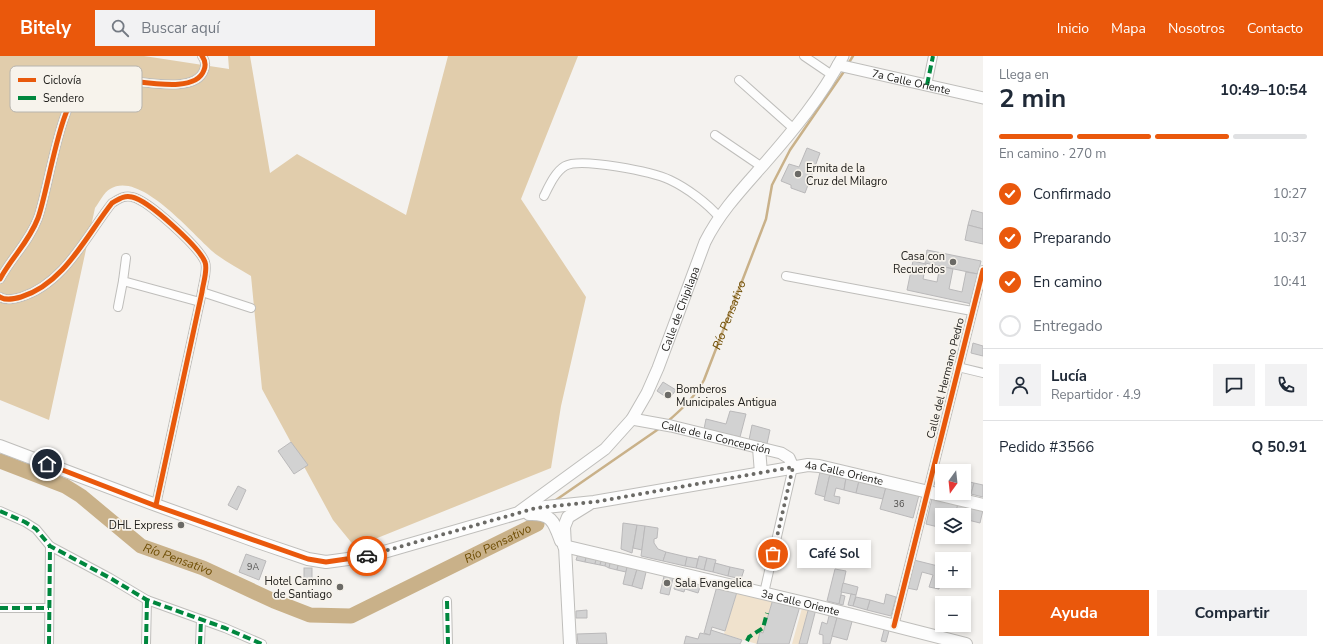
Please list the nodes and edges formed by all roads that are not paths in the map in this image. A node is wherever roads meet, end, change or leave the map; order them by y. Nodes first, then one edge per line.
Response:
1 (202, 56) edge
2 (804, 56) edge
3 (848, 56) edge
4 (934, 56) edge
5 (844, 65) edge
6 (829, 79) junction
7 (739, 80) dead end
8 (142, 83) edge
9 (927, 85) junction
10 (983, 98) edge
11 (68, 112) edge
12 (794, 130) junction
13 (715, 135) dead end
14 (762, 167) junction
15 (544, 196) dead end
16 (719, 217) junction
17 (126, 258) dead end
18 (983, 270) edge
19 (786, 276) dead end
20 (0, 279) edge
21 (123, 281) junction
22 (202, 292) junction
23 (0, 297) edge
24 (200, 302) junction
25 (118, 307) dead end
26 (252, 308) dead end
27 (972, 311) junction
28 (958, 367) junction
29 (983, 373) edge
30 (632, 419) junction
31 (0, 446) edge
32 (759, 448) junction
33 (793, 467) junction
34 (761, 473) junction
35 (928, 491) junction
36 (594, 502) junction
37 (983, 505) edge
38 (156, 506) junction
39 (0, 511) edge
40 (548, 511) junction
41 (514, 514) junction
42 (50, 546) junction
43 (564, 546) junction
44 (764, 593) junction
45 (146, 600) junction
46 (446, 600) dead end
47 (0, 608) edge
48 (49, 608) junction
49 (201, 620) junction
50 (894, 626) junction
51 (49, 644) edge
52 (146, 644) edge
53 (200, 644) edge
54 (262, 644) edge
55 (448, 644) edge
56 (570, 644) edge
57 (966, 644) edge

1 - 8 street
2 - 6 street
3 - 5 main road, Calle de Chipilapa
4 - 9 street
5 - 6 main road, Calle de Chipilapa
5 - 9 main road, 7a Calle Oriente
6 - 12 main road, Calle de Chipilapa
7 - 12 street
9 - 10 main road, 7a Calle Oriente
11 - 20 street
12 - 14 main road, Calle de Chipilapa
13 - 14 street
14 - 16 main road, Calle de Chipilapa
15 - 16 street
16 - 30 main road, Calle de Chipilapa
17 - 21 street
18 - 27 street, Calle del Hermano Pedro
19 - 27 street
21 - 24 street
21 - 25 street
22 - 23 street
22 - 24 street
22 - 26 street
24 - 38 street
27 - 28 street, Calle del Hermano Pedro
28 - 29 street
28 - 35 street, Calle del Hermano Pedro
30 - 32 main road, Calle de la Concepción
30 - 41 main road, Calle de Chipilapa
31 - 38 main road, 4a Calle Oriente
32 - 33 main road, Calle de la Concepción
32 - 34 main road
33 - 34 main road, 4a Calle Oriente
33 - 35 main road, 4a Calle Oriente
33 - 44 street
34 - 36 main road, 4a Calle Oriente
35 - 37 main road, 4a Calle Oriente
35 - 50 street, Calle del Hermano Pedro
36 - 40 main road, 4a Calle Oriente
36 - 43 main road
38 - 41 main road, 4a Calle Oriente
39 - 42 street
40 - 41 main road, 4a Calle Oriente
40 - 43 main road
42 - 45 street
42 - 48 street
43 - 44 main road, 3a Calle Oriente
43 - 56 main road
44 - 50 main road, 3a Calle Oriente
45 - 49 street
45 - 52 street
46 - 55 street
47 - 48 street
48 - 51 street
49 - 53 street
49 - 54 street
50 - 57 main road, 3a Calle Oriente

